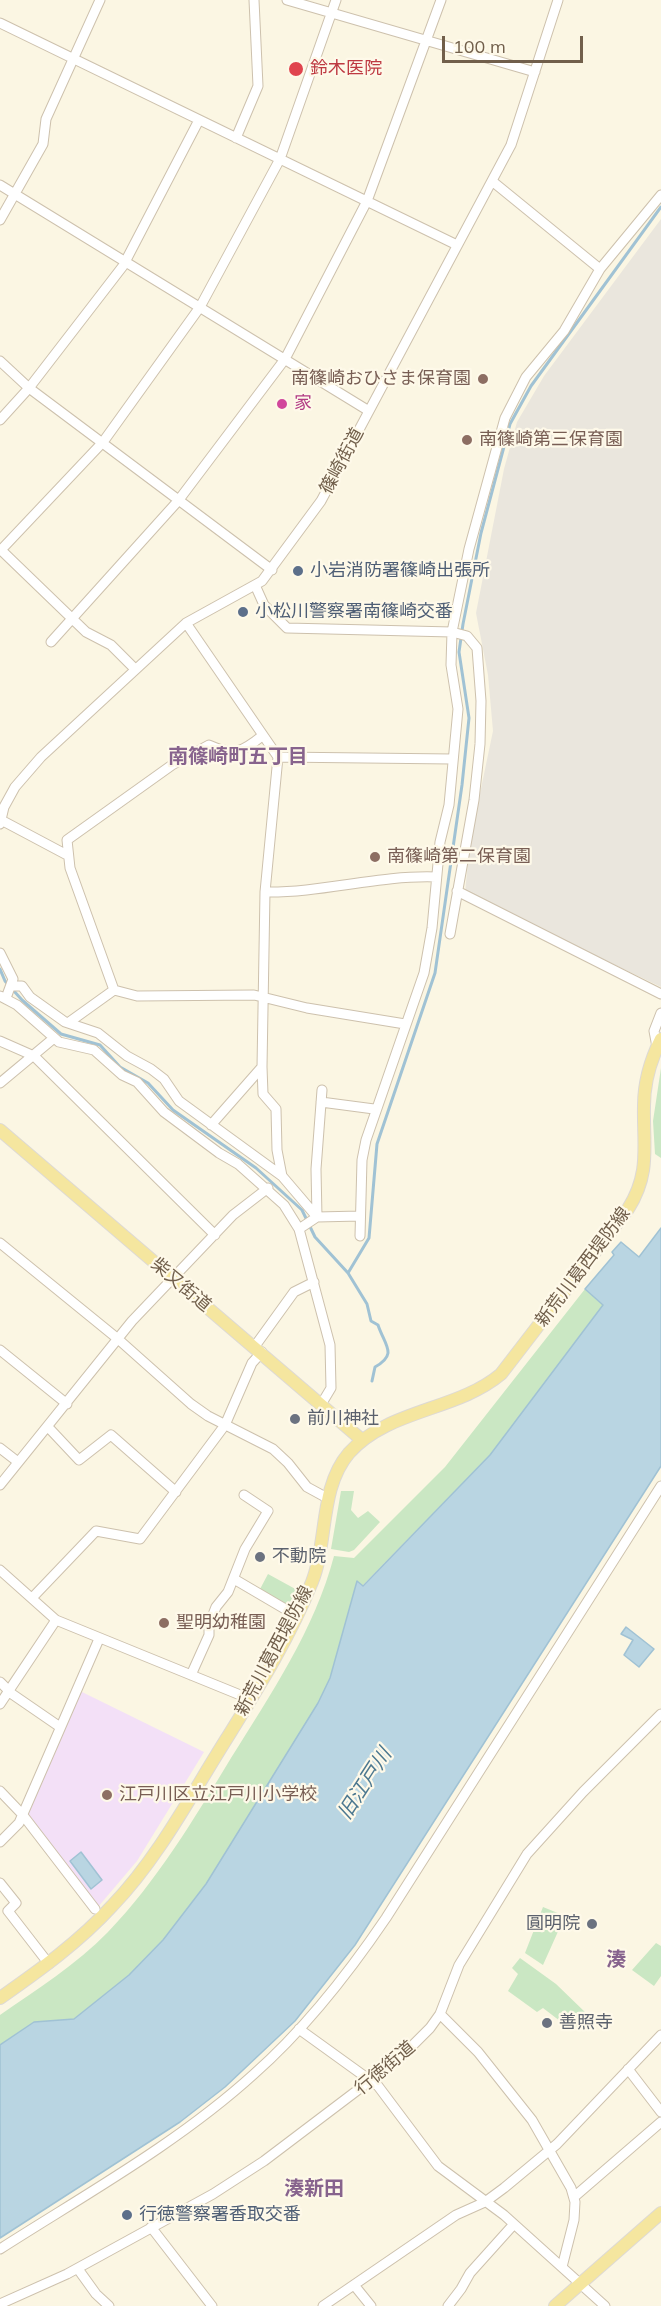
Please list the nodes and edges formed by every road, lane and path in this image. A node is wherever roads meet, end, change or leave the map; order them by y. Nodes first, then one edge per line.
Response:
1 (100, 0) edge
2 (254, 0) edge
3 (287, 0) edge
4 (336, 0) edge
5 (441, 0) edge
6 (558, 0) edge
7 (332, 13) junction
8 (0, 23) edge
9 (426, 41) junction
10 (74, 60) junction
11 (535, 72) junction
12 (199, 120) junction
13 (236, 138) junction
14 (280, 159) junction
15 (492, 181) junction
16 (0, 185) edge
17 (14, 194) junction
18 (661, 195) edge
19 (367, 201) junction
20 (0, 220) edge
21 (457, 245) junction
22 (125, 262) junction
23 (600, 269) junction
24 (200, 307) junction
25 (285, 359) junction
26 (0, 361) edge
27 (29, 388) junction
28 (369, 411) junction
29 (0, 420) edge
30 (103, 442) junction
31 (178, 501) junction
32 (0, 550) edge
33 (272, 570) junction
34 (255, 585) junction
35 (73, 620) junction
36 (186, 623) junction
37 (452, 632) junction
38 (51, 642) dead end
39 (135, 669) junction
40 (262, 736) junction
41 (278, 757) junction
42 (452, 759) junction
43 (2, 804) edge
44 (1, 823) edge
45 (67, 855) junction
46 (436, 876) junction
47 (457, 891) junction
48 (265, 892) junction
49 (450, 934) dead end
50 (0, 953) edge
51 (13, 986) junction
52 (114, 990) junction
53 (661, 994) edge
54 (3, 997) edge
55 (263, 998) junction
56 (661, 1013) edge
57 (68, 1023) junction
58 (405, 1024) junction
59 (54, 1038) junction
60 (0, 1041) edge
61 (659, 1043) edge
62 (33, 1056) junction
63 (262, 1067) junction
64 (0, 1083) edge
65 (322, 1089) dead end
66 (321, 1102) junction
67 (374, 1109) junction
68 (211, 1125) junction
69 (0, 1130) edge
70 (282, 1176) junction
71 (268, 1188) junction
72 (317, 1216) junction
73 (360, 1216) junction
74 (299, 1229) junction
75 (215, 1235) junction
76 (360, 1236) dead end
77 (0, 1243) edge
78 (173, 1279) junction
79 (314, 1282) junction
80 (118, 1339) junction
81 (258, 1349) junction
82 (0, 1350) edge
83 (322, 1403) junction
84 (67, 1404) junction
85 (225, 1425) junction
86 (48, 1427) junction
87 (362, 1440) junction
88 (0, 1448) edge
89 (18, 1462) junction
90 (0, 1485) edge
91 (661, 1486) edge
92 (176, 1492) junction
93 (244, 1494) dead end
94 (329, 1499) junction
95 (0, 1570) edge
96 (234, 1579) junction
97 (32, 1598) junction
98 (297, 1616) junction
99 (56, 1620) junction
100 (99, 1639) junction
101 (191, 1675) junction
102 (0, 1683) edge
103 (9, 1690) junction
104 (250, 1699) junction
105 (0, 1704) edge
106 (661, 1714) edge
107 (60, 1727) junction
108 (0, 1791) edge
109 (22, 1814) junction
110 (0, 1842) edge
111 (0, 1883) edge
112 (95, 1909) dead end
113 (49, 1964) junction
114 (0, 1998) edge
115 (440, 2014) junction
116 (299, 2029) junction
117 (661, 2035) edge
118 (628, 2069) junction
119 (371, 2081) junction
120 (661, 2112) edge
121 (661, 2122) edge
122 (549, 2151) junction
123 (574, 2197) junction
124 (485, 2202) junction
125 (661, 2213) edge
126 (513, 2224) junction
127 (151, 2227) junction
128 (0, 2249) edge
129 (562, 2267) junction
130 (78, 2269) junction
131 (580, 2284) junction
132 (354, 2285) junction
133 (0, 2304) edge
134 (108, 2306) edge
135 (212, 2306) edge
136 (323, 2306) edge
137 (371, 2306) edge
138 (448, 2306) edge
139 (555, 2306) edge
140 (605, 2306) edge

1 - 10 street
2 - 13 street
3 - 7 street
4 - 7 street
5 - 9 street
6 - 11 street, 篠崎街道
7 - 9 street
7 - 14 street
8 - 10 street
9 - 11 street
9 - 19 street
10 - 12 street
10 - 17 street
11 - 15 street, 篠崎街道
12 - 13 street
12 - 22 street
13 - 14 street
14 - 19 street
14 - 24 street
15 - 21 street, 篠崎街道
15 - 23 street
16 - 17 street
17 - 20 street
17 - 22 street
18 - 23 street
19 - 21 street
19 - 25 street
21 - 28 street, 篠崎街道
22 - 24 street
22 - 27 street
23 - 37 street
24 - 25 street
24 - 30 street
25 - 28 street
25 - 31 street
26 - 27 street
27 - 29 street
27 - 30 street
28 - 33 street, 篠崎街道
30 - 31 street
30 - 32 street
31 - 33 street
31 - 35 street
32 - 35 street
33 - 34 street, 篠崎街道
34 - 36 street, 篠崎街道
34 - 37 street
35 - 38 street
35 - 39 street
36 - 39 street, 篠崎街道
36 - 40 street
37 - 42 street
37 - 47 street
39 - 43 street, 篠崎街道
40 - 41 street
40 - 45 street
41 - 42 street
41 - 48 street
42 - 46 street
43 - 44 street, 篠崎街道
44 - 45 street
45 - 52 street
46 - 48 street
46 - 58 street
47 - 49 street
47 - 53 street
48 - 55 street
50 - 51 street
51 - 54 street
51 - 57 street
52 - 55 street
52 - 57 street
54 - 59 street
55 - 58 street
55 - 63 street
56 - 61 street
57 - 68 street
58 - 67 street
59 - 62 street
59 - 71 street
60 - 62 street
61 - 87 main road, 新荒川葛西堤防線
62 - 64 street
62 - 75 street
63 - 68 street
63 - 70 street
65 - 66 street
66 - 67 street
66 - 72 street
67 - 73 street
68 - 70 street
69 - 78 main road, 柴又街道
70 - 72 street
71 - 74 street
71 - 75 street
72 - 73 street
72 - 74 street
73 - 76 street
74 - 79 street
75 - 78 street
77 - 80 street
78 - 80 street
78 - 81 main road, 柴又街道
79 - 81 street
79 - 83 street
80 - 84 street
80 - 85 street
81 - 83 main road, 柴又街道
81 - 85 street
82 - 84 street
83 - 87 main road, 柴又街道
84 - 86 street
85 - 92 street
85 - 94 street
86 - 89 street
86 - 92 street
87 - 94 main road, 新荒川葛西堤防線
88 - 89 street
89 - 90 street
91 - 116 street
92 - 97 street
93 - 96 street
94 - 98 main road, 新荒川葛西堤防線
95 - 97 street
96 - 98 street
96 - 101 street
97 - 99 street
98 - 104 main road, 新荒川葛西堤防線
99 - 100 street
99 - 103 street
100 - 101 street
100 - 107 street
101 - 104 street
102 - 103 street
103 - 105 street
103 - 107 street
104 - 113 main road, 新荒川葛西堤防線
106 - 115 street, 行徳街道
107 - 109 street
108 - 109 street
109 - 110 street
109 - 112 street
111 - 113 street
113 - 114 main road, 新荒川葛西堤防線
115 - 119 street, 行徳街道
115 - 122 street
116 - 119 street
116 - 128 street
117 - 118 street
118 - 120 street
118 - 122 street
119 - 124 street
119 - 127 street, 行徳街道
121 - 123 street
122 - 123 street
122 - 124 street
123 - 129 street
124 - 126 street
124 - 132 street
125 - 131 main road
126 - 129 street
126 - 138 street
127 - 130 street, 行徳街道
127 - 135 street
129 - 131 street
130 - 133 street, 行徳街道
130 - 134 street
131 - 139 main road
131 - 140 street
132 - 136 street
132 - 137 street

